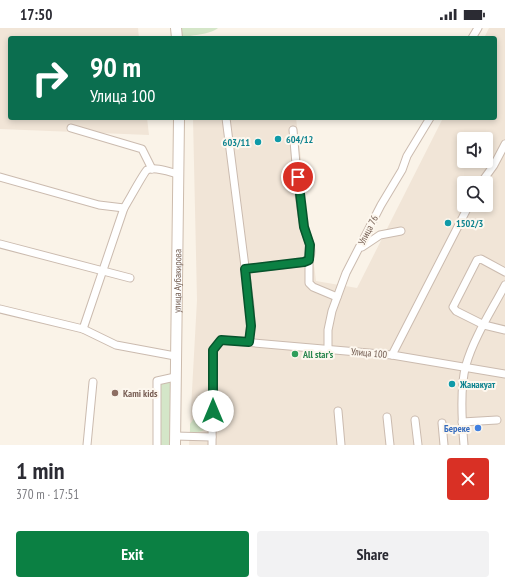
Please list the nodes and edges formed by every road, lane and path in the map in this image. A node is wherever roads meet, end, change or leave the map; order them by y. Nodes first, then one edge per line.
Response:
1 (179, 120) edge
2 (226, 120) edge
3 (429, 120) edge
4 (71, 128) dead end
5 (293, 130) dead end
6 (505, 144) edge
7 (152, 169) junction
8 (178, 174) junction
9 (486, 176) edge
10 (0, 177) edge
11 (124, 208) junction
12 (465, 212) edge
13 (402, 231) dead end
14 (0, 244) edge
15 (356, 253) junction
16 (309, 260) junction
17 (245, 269) junction
18 (102, 271) junction
19 (505, 272) edge
20 (130, 278) dead end
21 (505, 285) edge
22 (337, 297) junction
23 (0, 309) edge
24 (484, 325) junction
25 (83, 329) junction
26 (505, 330) edge
27 (249, 342) junction
28 (328, 349) junction
29 (392, 355) junction
30 (175, 356) junction
31 (466, 367) junction
32 (505, 374) edge
33 (175, 377) junction
34 (93, 382) dead end
35 (338, 411) dead end
36 (387, 417) dead end
37 (415, 420) dead end
38 (497, 420) dead end
39 (462, 422) junction
40 (442, 423) dead end
41 (212, 437) junction
42 (175, 440) edge
43 (87, 445) edge
44 (157, 445) edge
45 (212, 445) edge
46 (341, 445) edge
47 (390, 445) edge
48 (418, 445) edge
49 (444, 445) edge
50 (464, 445) edge

1 - 8 main road, улица Аубакирова
2 - 17 street
3 - 15 street, Улица 76
4 - 7 street
5 - 16 street
6 - 9 street
7 - 8 street
7 - 11 street
8 - 30 main road, улица Аубакирова
10 - 11 street
11 - 18 street
12 - 29 street
13 - 15 street
14 - 18 street
15 - 22 street, Улица 76
16 - 17 street
16 - 22 street
17 - 27 street
18 - 20 street
18 - 25 street
19 - 24 street
21 - 24 street
22 - 28 street, Улица 76
23 - 25 street
24 - 26 street
24 - 31 street
25 - 30 street
27 - 28 street, Улица 100
27 - 41 street, Улица 100
28 - 29 street, Улица 100
29 - 31 street, Улица 100
30 - 33 main road, улица Аубакирова
31 - 32 street, Улица 100
31 - 39 street
33 - 42 main road, улица Аубакирова
33 - 44 street
34 - 43 street
35 - 46 street
36 - 47 street
37 - 48 street
38 - 39 street
39 - 50 street
40 - 49 street
41 - 42 street
41 - 45 street

